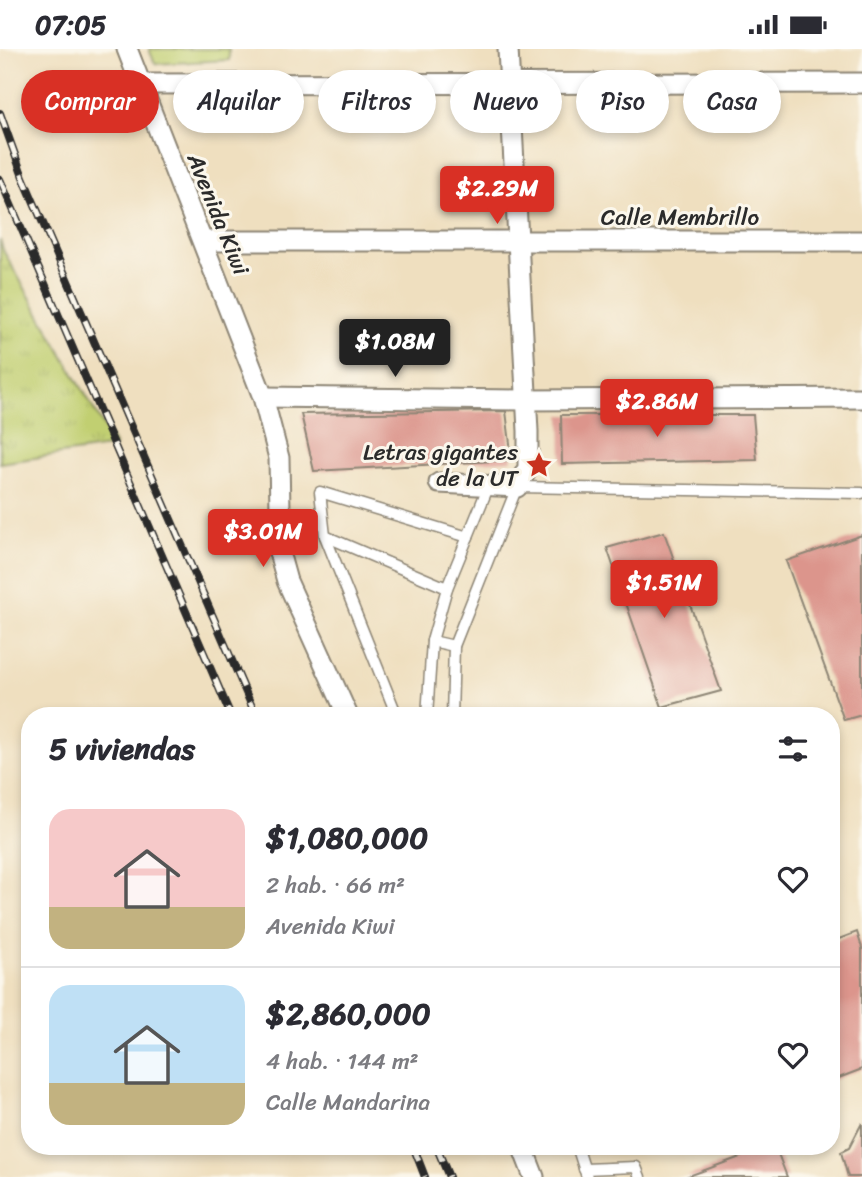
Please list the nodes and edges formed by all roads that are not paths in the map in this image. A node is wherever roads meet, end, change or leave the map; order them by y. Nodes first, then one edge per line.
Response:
1 (127, 49) edge
2 (508, 49) edge
3 (135, 70) edge
4 (509, 70) edge
5 (862, 83) edge
6 (450, 84) edge
7 (562, 84) edge
8 (159, 85) edge
9 (159, 130) edge
10 (512, 133) edge
11 (203, 241) junction
12 (518, 241) junction
13 (862, 241) edge
14 (263, 397) junction
15 (862, 398) edge
16 (527, 401) junction
17 (439, 482) dead end
18 (489, 485) junction
19 (517, 487) junction
20 (862, 493) edge
21 (325, 536) junction
22 (468, 537) junction
23 (447, 588) junction
24 (432, 641) junction
25 (454, 646) junction
26 (344, 707) edge
27 (393, 707) edge
28 (428, 707) edge
29 (452, 707) edge
30 (525, 1155) edge
31 (580, 1155) edge
32 (586, 1173) edge
33 (534, 1177) edge
34 (640, 1177) edge

1 - 3 street, Avenida Kiwi
2 - 4 street
5 - 7 street
6 - 8 street
9 - 11 street, Avenida Kiwi
10 - 12 street
11 - 12 street, Calle Membrillo
11 - 14 street, Avenida Kiwi
12 - 13 street, Calle Membrillo
12 - 16 street
14 - 16 street
14 - 26 street, Avenida Kiwi
15 - 16 street
16 - 19 street
17 - 18 street
18 - 19 street
18 - 22 lane
19 - 20 lane
19 - 25 lane
21 - 22 lane
21 - 23 lane
21 - 27 lane
22 - 23 lane
23 - 24 lane
24 - 25 lane
24 - 28 lane
25 - 29 lane
30 - 33 street
31 - 32 lane
32 - 34 lane

